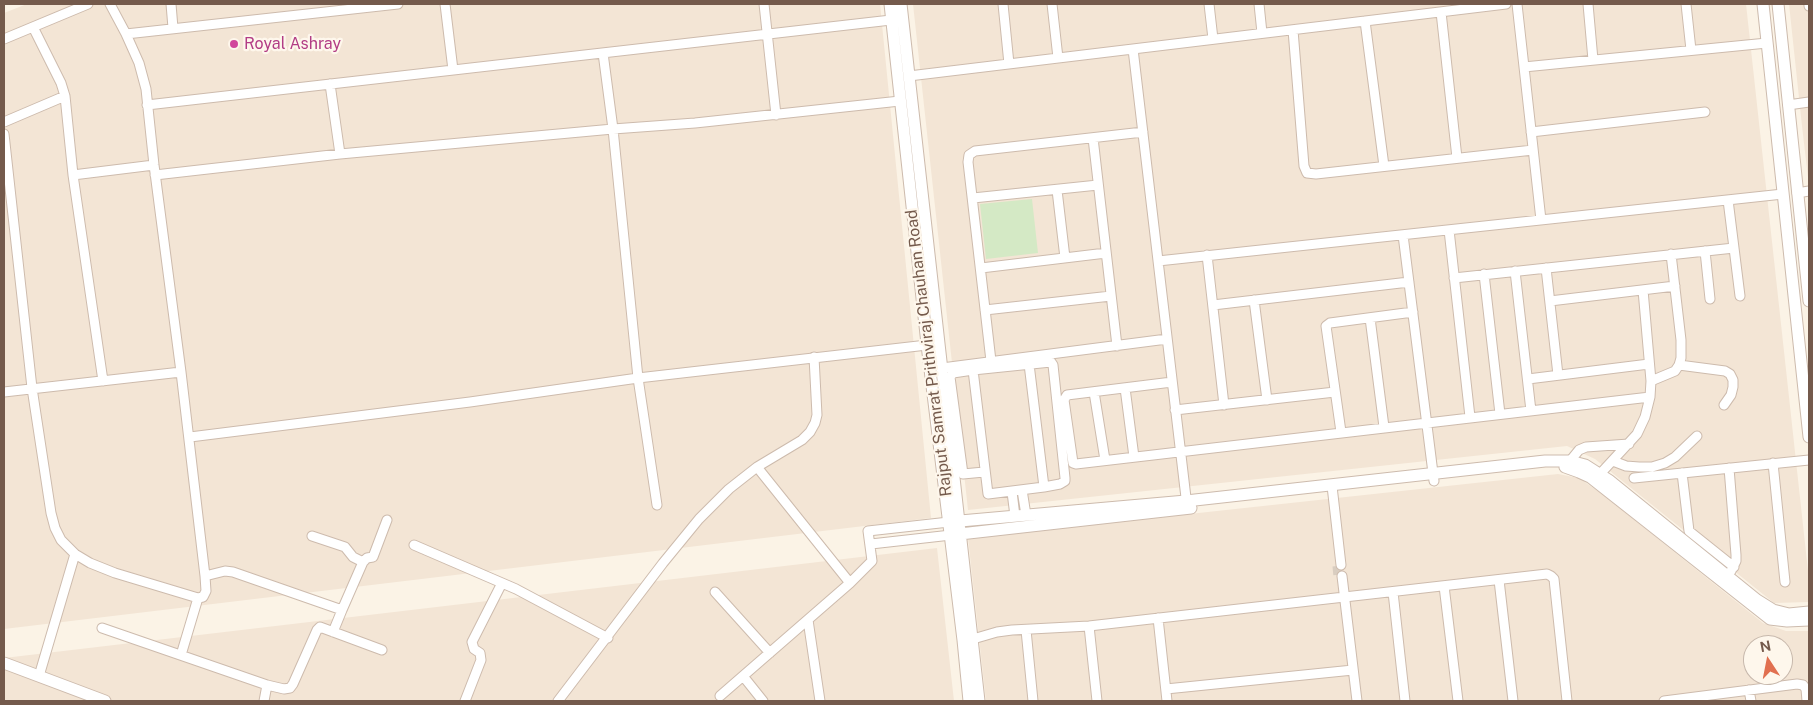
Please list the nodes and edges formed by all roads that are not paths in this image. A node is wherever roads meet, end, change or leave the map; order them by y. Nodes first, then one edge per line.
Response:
1 (88, 4) edge
2 (110, 4) edge
3 (170, 4) edge
4 (398, 4) edge
5 (446, 4) edge
6 (764, 4) edge
7 (890, 4) edge
8 (901, 4) edge
9 (1003, 4) edge
10 (1055, 4) edge
11 (1209, 4) edge
12 (1259, 4) edge
13 (1506, 4) edge
14 (1517, 4) edge
15 (1588, 4) edge
16 (1686, 4) edge
17 (1763, 4) edge
18 (1778, 4) edge
19 (1441, 12) junction
20 (892, 20) junction
21 (1365, 21) junction
22 (33, 28) junction
23 (173, 28) junction
24 (1293, 30) junction
25 (1262, 33) junction
26 (126, 34) junction
27 (767, 35) junction
28 (4, 39) edge
29 (1213, 39) junction
30 (1767, 43) junction
31 (1133, 49) junction
32 (1691, 50) junction
33 (603, 53) junction
34 (1058, 58) junction
35 (1594, 60) junction
36 (1009, 64) junction
37 (1524, 67) junction
38 (453, 70) junction
39 (909, 76) junction
40 (330, 84) junction
41 (65, 96) junction
42 (900, 101) junction
43 (1809, 102) edge
44 (147, 105) junction
45 (1788, 105) junction
46 (1705, 112) dead end
47 (776, 115) junction
48 (4, 122) edge
49 (613, 129) junction
50 (1143, 132) junction
51 (1531, 132) junction
52 (4, 134) edge
53 (1093, 138) junction
54 (1533, 150) junction
55 (340, 154) junction
56 (1457, 158) junction
57 (1384, 166) junction
58 (154, 170) junction
59 (74, 175) junction
60 (1098, 185) junction
61 (1057, 190) junction
62 (1809, 191) edge
63 (1797, 193) junction
64 (1783, 194) junction
65 (973, 198) junction
66 (1728, 200) junction
67 (8, 215) edge
68 (1541, 220) junction
69 (1449, 230) junction
70 (1403, 235) junction
71 (1734, 248) junction
72 (1705, 251) junction
73 (1106, 253) junction
74 (1671, 254) junction
75 (1207, 255) junction
76 (1065, 258) junction
77 (1158, 261) junction
78 (981, 268) junction
79 (1546, 268) junction
80 (1515, 271) junction
81 (1484, 274) junction
82 (1454, 278) junction
83 (1409, 282) junction
84 (1675, 286) junction
85 (1643, 290) junction
86 (1111, 296) junction
87 (1740, 296) dead end
88 (1710, 299) dead end
89 (1254, 300) junction
90 (1550, 301) junction
91 (1809, 301) edge
92 (1213, 305) junction
93 (985, 310) junction
94 (1412, 312) junction
95 (1370, 318) junction
96 (1167, 339) junction
97 (927, 345) junction
98 (1117, 346) junction
99 (814, 357) junction
100 (991, 361) junction
101 (1029, 364) junction
102 (1649, 364) junction
103 (1680, 365) junction
104 (942, 368) junction
105 (973, 370) junction
106 (180, 372) junction
107 (1558, 375) junction
108 (638, 378) junction
109 (1528, 379) junction
110 (103, 381) junction
111 (1651, 381) junction
112 (1172, 382) junction
113 (32, 388) junction
114 (1125, 388) junction
115 (4, 392) edge
116 (1094, 392) junction
117 (1336, 392) junction
118 (1650, 397) junction
119 (1267, 400) junction
120 (1224, 404) junction
121 (1724, 406) dead end
122 (1175, 410) junction
123 (1531, 411) junction
124 (1500, 414) junction
125 (1470, 417) junction
126 (1426, 422) junction
127 (1384, 427) junction
128 (1341, 432) junction
129 (1697, 436) dead end
130 (190, 437) junction
131 (1809, 437) edge
132 (1629, 444) junction
133 (1180, 452) junction
134 (1134, 457) junction
135 (1104, 460) junction
136 (1809, 460) edge
137 (1612, 461) junction
138 (1773, 463) junction
139 (1569, 464) junction
140 (757, 467) junction
141 (1729, 468) junction
142 (984, 472) junction
143 (1682, 473) junction
144 (1600, 474) junction
145 (1433, 477) junction
146 (1634, 478) dead end
147 (1044, 487) junction
148 (1022, 490) junction
149 (1330, 490) junction
150 (1012, 492) junction
151 (657, 505) dead end
152 (1187, 505) junction
153 (1021, 515) junction
154 (387, 520) dead end
155 (954, 521) junction
156 (956, 535) junction
157 (312, 536) dead end
158 (871, 544) junction
159 (414, 545) dead end
160 (75, 554) junction
161 (364, 562) junction
162 (1339, 566) tunnel mouth
163 (1730, 572) junction
164 (205, 576) junction
165 (1340, 577) tunnel mouth
166 (1499, 580) junction
167 (1785, 582) dead end
168 (502, 583) junction
169 (850, 583) junction
170 (1444, 586) junction
171 (715, 592) dead end
172 (1392, 592) junction
173 (198, 598) junction
174 (1342, 598) junction
175 (342, 610) junction
176 (1809, 612) edge
177 (1158, 618) junction
178 (808, 620) junction
179 (1809, 620) edge
180 (1089, 626) junction
181 (102, 628) dead end
182 (1024, 631) junction
183 (333, 632) junction
184 (608, 638) junction
185 (973, 639) junction
186 (382, 650) dead end
187 (770, 653) junction
188 (181, 655) junction
189 (4, 663) edge
190 (1353, 670) junction
191 (39, 676) junction
192 (743, 676) junction
193 (267, 685) junction
194 (1166, 689) junction
195 (1749, 690) junction
196 (720, 696) dead end
197 (1692, 700) edge
198 (105, 701) edge
199 (264, 701) edge
200 (464, 701) edge
201 (558, 701) edge
202 (763, 701) edge
203 (820, 701) edge
204 (969, 701) edge
205 (979, 701) edge
206 (1033, 701) edge
207 (1097, 701) edge
208 (1168, 701) edge
209 (1356, 701) edge
210 (1405, 701) edge
211 (1458, 701) edge
212 (1513, 701) edge
213 (1567, 701) edge
214 (1664, 701) edge
215 (1751, 701) edge
216 (1807, 701) edge

1 - 22 street
2 - 26 street
3 - 23 street
4 - 23 street
5 - 38 street
6 - 27 street
7 - 20 street, Rajput Samrat Prithviraj Chauhan Road
8 - 39 street, Rajput Samrat Prithviraj Chauhan Road
9 - 36 street
10 - 34 street
11 - 29 street
12 - 25 street
13 - 19 street
14 - 37 street
15 - 35 street
16 - 32 street
17 - 30 street
18 - 45 street
19 - 21 street
19 - 56 street
20 - 27 street
20 - 42 street, Rajput Samrat Prithviraj Chauhan Road
21 - 24 street
21 - 57 street
22 - 28 street
22 - 41 street
23 - 26 street
24 - 25 street
24 - 57 street
25 - 29 street
26 - 44 street
27 - 33 street
27 - 47 street
29 - 31 street
30 - 32 street
30 - 64 street
31 - 34 street
31 - 50 street
32 - 35 street
33 - 38 street
33 - 49 street
34 - 36 street
35 - 37 street
36 - 39 street
37 - 51 street
38 - 40 street
39 - 104 street, Rajput Samrat Prithviraj Chauhan Road
40 - 44 street
40 - 55 street
41 - 48 street
41 - 59 street
42 - 47 street
42 - 97 street, Rajput Samrat Prithviraj Chauhan Road
43 - 45 street
44 - 58 street
45 - 63 street
46 - 51 street
47 - 49 street
49 - 55 street
49 - 108 street
50 - 53 street
50 - 77 street
51 - 54 street
52 - 67 street
53 - 60 street
53 - 65 street
54 - 56 street
54 - 68 street
55 - 58 street
56 - 57 street
58 - 59 street
58 - 106 street
59 - 110 street
60 - 61 street
60 - 73 street
61 - 65 street
61 - 76 street
62 - 63 street
63 - 91 street
64 - 66 street
64 - 131 street
65 - 78 street
66 - 68 street
66 - 71 street
67 - 113 street
68 - 69 street
69 - 70 street
69 - 82 street
70 - 75 street
70 - 83 street
71 - 72 street
71 - 87 street
72 - 74 street
72 - 88 street
73 - 76 street
73 - 86 street
74 - 79 street
74 - 84 street
75 - 77 street
75 - 92 street
76 - 78 street
77 - 96 street
78 - 93 street
79 - 80 street
79 - 90 street
80 - 81 street
80 - 109 street
81 - 82 street
81 - 124 street
82 - 125 street
83 - 89 street
83 - 94 street
84 - 85 street
84 - 103 street
85 - 90 street
85 - 102 street
86 - 93 street
86 - 98 street
89 - 92 street
89 - 119 street
90 - 107 street
92 - 120 street
93 - 100 street
94 - 95 street
94 - 126 street
95 - 117 street
95 - 127 street
96 - 98 street
96 - 112 street
97 - 99 street
97 - 155 street, Rajput Samrat Prithviraj Chauhan Road
98 - 100 street
99 - 108 street
99 - 140 street
100 - 104 street
101 - 105 street
101 - 147 street
101 - 147 street
102 - 107 street
102 - 111 street
103 - 111 street
103 - 121 street
104 - 155 street, Rajput Samrat Prithviraj Chauhan Road
105 - 142 street
105 - 142 street
106 - 110 street
106 - 130 street
107 - 109 street
108 - 130 street
108 - 151 street
109 - 123 street
110 - 113 street
111 - 118 street
112 - 114 street
112 - 122 street
113 - 115 street
113 - 160 street
114 - 116 street
114 - 134 street
116 - 135 street
116 - 135 street
117 - 119 street
117 - 128 street
118 - 123 street
118 - 132 street
119 - 120 street
120 - 122 street
122 - 133 street
123 - 124 street
124 - 125 street
125 - 126 street
126 - 127 street
126 - 145 street
127 - 128 street
128 - 133 street
129 - 137 street
130 - 164 street
132 - 137 street
132 - 139 street
133 - 134 street
133 - 152 street
134 - 135 street
136 - 138 street
137 - 144 street
138 - 141 street
138 - 167 street
139 - 144 street
139 - 145 street
139 - 179 street
140 - 169 street
140 - 184 street
141 - 143 street
141 - 163 street
142 - 150 street
143 - 146 street
143 - 163 street
144 - 163 street
145 - 149 street
147 - 148 street
148 - 150 street
148 - 153 street
149 - 152 street
149 - 162 street
150 - 153 street
152 - 153 street
152 - 156 street
153 - 155 street
154 - 161 street
155 - 156 street, Rajput Samrat Prithviraj Chauhan Road
155 - 158 street
156 - 158 street
156 - 185 street, Rajput Samrat Prithviraj Chauhan Road
156 - 204 street, Rajput Samrat Prithviraj Chauhan Road
157 - 161 street
158 - 169 street
159 - 168 street
160 - 173 street
160 - 191 street
161 - 175 street
163 - 176 street
164 - 173 street
164 - 175 street
165 - 174 street
166 - 170 street
166 - 212 street
166 - 213 street
168 - 184 street
168 - 200 street
169 - 178 street
170 - 172 street
170 - 211 street
171 - 187 street
172 - 174 street
172 - 210 street
173 - 188 street
174 - 177 street
174 - 190 street
175 - 183 street
177 - 180 street
177 - 194 street
178 - 187 street
178 - 203 street
180 - 182 street
180 - 207 street
181 - 188 street
182 - 185 street
182 - 206 street
183 - 186 street
183 - 193 street
184 - 201 street
185 - 205 street, Rajput Samrat Prithviraj Chauhan Road
187 - 192 street
188 - 193 street
189 - 191 street
190 - 194 street
190 - 209 street
191 - 198 street
192 - 196 street
192 - 202 street
193 - 199 street
194 - 208 street
195 - 197 street
195 - 215 street
195 - 216 street
197 - 214 street

